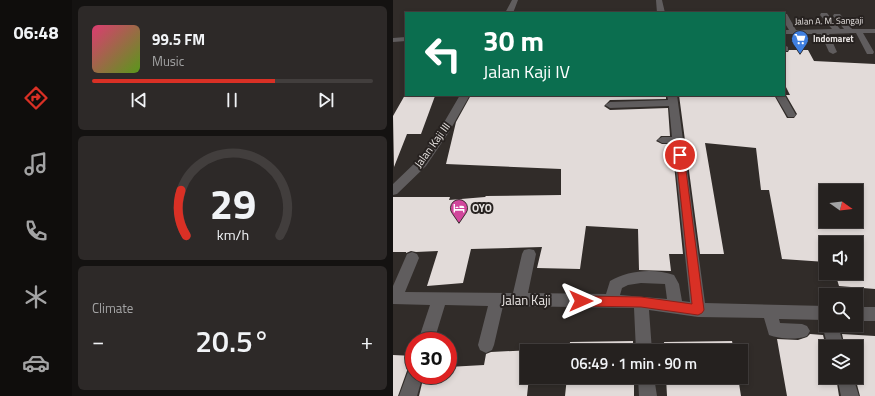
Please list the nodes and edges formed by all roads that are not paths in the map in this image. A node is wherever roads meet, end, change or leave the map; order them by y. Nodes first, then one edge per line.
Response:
1 (515, 0) edge
2 (659, 0) edge
3 (509, 12) edge
4 (661, 12) edge
5 (824, 15) dead end
6 (837, 16) dead end
7 (785, 17) edge
8 (854, 31) junction
9 (875, 31) edge
10 (785, 32) edge
11 (795, 32) junction
12 (824, 32) junction
13 (838, 32) junction
14 (405, 39) edge
15 (393, 40) edge
16 (833, 52) dead end
17 (870, 52) dead end
18 (464, 96) edge
19 (781, 96) edge
20 (673, 99) edge
21 (611, 105) dead end
22 (791, 115) dead end
23 (662, 140) dead end
24 (678, 140) junction
25 (393, 191) edge
26 (529, 254) dead end
27 (413, 258) dead end
28 (394, 298) edge
29 (439, 300) junction
30 (497, 300) junction
31 (519, 300) junction
32 (612, 301) junction
33 (641, 302) junction
34 (676, 306) junction
35 (698, 310) junction
36 (770, 312) junction
37 (819, 313) edge
38 (863, 314) edge
39 (875, 314) edge
40 (802, 331) dead end
41 (429, 332) edge
42 (644, 344) edge
43 (486, 345) dead end
44 (412, 384) edge
45 (647, 384) edge
46 (847, 384) edge
47 (408, 396) edge
48 (648, 396) edge
49 (850, 396) edge

1 - 3 street
2 - 4 street
5 - 13 street
6 - 8 street
7 - 11 street
8 - 9 street, Jalan A. M. Sangaji
8 - 13 street, Jalan A. M. Sangaji
8 - 17 street
10 - 11 street, Jalan A. M. Sangaji
11 - 12 street, Jalan A. M. Sangaji
12 - 13 street, Jalan A. M. Sangaji
12 - 16 street
14 - 15 street
18 - 25 street, Jalan Kaji III
19 - 22 street
20 - 21 street
20 - 24 street
23 - 24 street
24 - 35 street
26 - 31 street
27 - 28 street
28 - 29 street, Jalan Kaji
29 - 30 street, Jalan Kaji
29 - 41 street
30 - 31 street, Jalan Kaji
30 - 43 street
31 - 32 street, Jalan Kaji
32 - 33 street, Jalan Kaji
32 - 34 street
33 - 34 street, Jalan Kaji
33 - 42 street
34 - 35 street, Jalan Kaji
35 - 36 street, Jalan Kaji
36 - 37 street, Jalan Kaji
36 - 40 street
38 - 39 street
44 - 47 street
45 - 48 street
46 - 49 street

